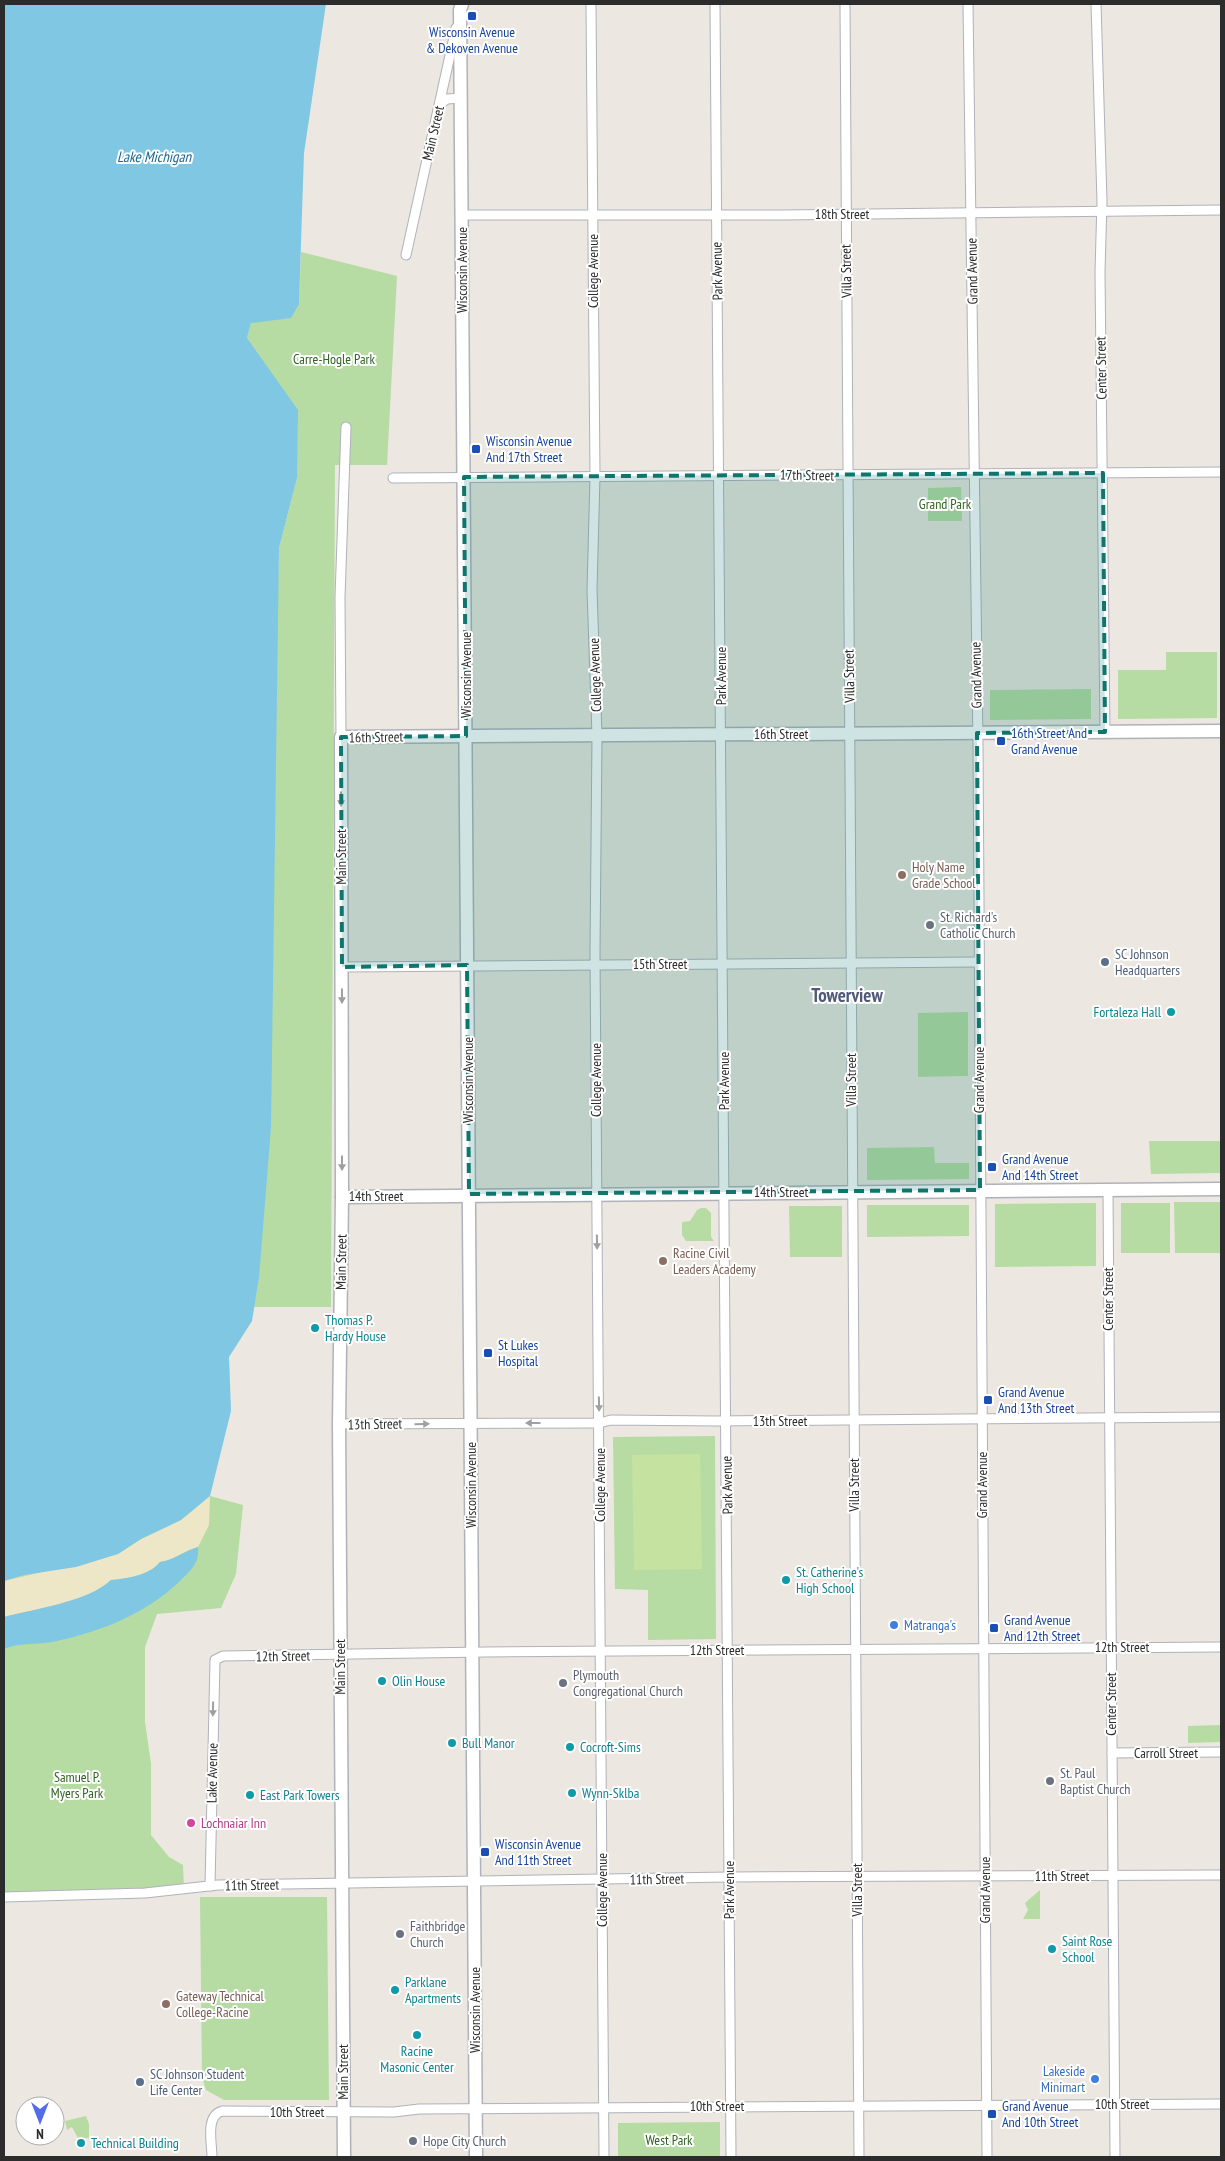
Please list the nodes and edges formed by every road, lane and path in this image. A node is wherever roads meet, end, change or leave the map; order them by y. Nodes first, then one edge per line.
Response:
1 (591, 4) edge
2 (715, 4) edge
3 (845, 4) edge
4 (968, 4) edge
5 (1096, 4) edge
6 (461, 7) edge
7 (461, 98) junction
8 (440, 104) junction
9 (1221, 210) edge
10 (972, 212) junction
11 (1101, 212) junction
12 (593, 214) junction
13 (717, 214) junction
14 (846, 214) junction
15 (462, 215) junction
16 (406, 255) dead end
17 (346, 427) dead end
18 (1221, 472) edge
19 (974, 473) junction
20 (1103, 473) junction
21 (719, 475) junction
22 (849, 475) junction
23 (595, 476) junction
24 (464, 477) junction
25 (392, 478) dead end
26 (1221, 731) edge
27 (1105, 732) junction
28 (977, 733) junction
29 (721, 734) junction
30 (597, 735) junction
31 (850, 735) junction
32 (466, 736) junction
33 (340, 737) junction
34 (850, 962) junction
35 (979, 962) junction
36 (723, 963) junction
37 (595, 964) junction
38 (467, 965) junction
39 (342, 967) junction
40 (1221, 1189) edge
41 (980, 1190) junction
42 (1108, 1190) junction
43 (852, 1191) junction
44 (724, 1192) junction
45 (597, 1193) junction
46 (469, 1194) junction
47 (342, 1197) junction
48 (1109, 1418) junction
49 (1221, 1418) edge
50 (981, 1419) junction
51 (854, 1420) junction
52 (726, 1421) junction
53 (471, 1423) junction
54 (599, 1423) junction
55 (339, 1424) junction
56 (1221, 1647) edge
57 (983, 1648) junction
58 (1111, 1648) junction
59 (855, 1649) junction
60 (728, 1650) junction
61 (600, 1651) junction
62 (472, 1652) junction
63 (340, 1655) junction
64 (215, 1660) joint
65 (1221, 1752) edge
66 (1112, 1753) junction
67 (1221, 1875) edge
68 (985, 1876) junction
69 (1112, 1876) junction
70 (857, 1877) junction
71 (729, 1878) junction
72 (602, 1880) junction
73 (474, 1882) junction
74 (342, 1884) junction
75 (210, 1886) junction
76 (4, 1897) edge
77 (1114, 2104) junction
78 (1221, 2104) edge
79 (986, 2105) junction
80 (731, 2106) junction
81 (859, 2106) junction
82 (603, 2107) junction
83 (476, 2110) junction
84 (343, 2112) junction
85 (212, 2157) edge
86 (344, 2157) edge
87 (476, 2157) edge
88 (604, 2157) edge
89 (731, 2157) edge
90 (859, 2157) edge
91 (987, 2157) edge
92 (1115, 2157) edge

1 - 12 street, College Avenue
2 - 13 street, Park Avenue
3 - 14 street, Villa Street
4 - 10 street, Grand Avenue
5 - 11 street, Center Street
6 - 7 street, Wisconsin Avenue
6 - 8 street, Main Street
7 - 8 street
7 - 15 street, Wisconsin Avenue
8 - 16 street, Main Street
9 - 11 street, 18th Street
10 - 11 street, 18th Street
10 - 14 street, 18th Street
10 - 19 street, Grand Avenue
11 - 20 street, Center Street
12 - 13 street, 18th Street
12 - 15 street, 18th Street
12 - 23 street, College Avenue
13 - 14 street, 18th Street
13 - 21 street, Park Avenue
14 - 22 street, Villa Street
15 - 24 street, Wisconsin Avenue
17 - 33 street, Main Street
18 - 20 street, 17th Street
19 - 20 street, 17th Street
19 - 22 street, 17th Street
19 - 28 street, Grand Avenue
20 - 27 street, Center Street
21 - 22 street, 17th Street
21 - 23 street, 17th Street
21 - 29 street, Park Avenue
22 - 31 street, Villa Street
23 - 24 street, 17th Street
23 - 30 street, College Avenue
24 - 25 street, 17th Street
24 - 32 street, Wisconsin Avenue
26 - 27 street, 16th Street
27 - 28 street, 16th Street
28 - 31 street, 16th Street
28 - 35 street, Grand Avenue
29 - 30 street, 16th Street
29 - 31 street, 16th Street
29 - 36 street, Park Avenue
30 - 32 street, 16th Street
30 - 37 street, College Avenue
31 - 34 street, Villa Street
32 - 33 street, 16th Street
32 - 38 street, Wisconsin Avenue
33 -> 39 street, Main Street
34 - 35 street, 15th Street
34 - 36 street, 15th Street
34 - 43 street, Villa Street
35 - 41 street, Grand Avenue
36 - 37 street, 15th Street
36 - 44 street, Park Avenue
37 - 38 street, 15th Street
37 - 45 street, College Avenue
38 - 39 street, 15th Street
38 - 46 street, Wisconsin Avenue
39 -> 47 street, Main Street
40 - 42 street, 14th Street
41 - 42 street, 14th Street
41 - 43 street, 14th Street
41 - 50 street, Grand Avenue
42 - 48 street, Center Street
43 - 44 street, 14th Street
43 - 51 street, Villa Street
44 - 45 street, 14th Street
44 - 52 street, Park Avenue
45 - 46 street, 14th Street
45 -> 54 street, College Avenue
46 - 47 street, 14th Street
46 - 53 street, Wisconsin Avenue
47 - 55 street, Main Street
48 - 49 street, 13th Street
48 - 50 street, 13th Street
48 - 58 street, Center Street
50 - 51 street, 13th Street
50 - 57 street, Grand Avenue
51 - 52 street, 13th Street
51 - 59 street, Villa Street
52 - 54 street, 13th Street
52 - 60 street, Park Avenue
54 -> 53 street, 13th Street
55 -> 53 street, 13th Street
53 - 62 street, Wisconsin Avenue
54 - 61 street, College Avenue
55 - 63 street, Main Street
56 - 58 street, 12th Street
57 - 58 street, 12th Street
57 - 59 street, 12th Street
57 - 68 street, Grand Avenue
58 - 66 street, Center Street
59 - 60 street, 12th Street
59 - 70 street, Villa Street
60 - 61 street, 12th Street
60 - 71 street, Park Avenue
61 - 62 street, 12th Street
61 - 72 street, College Avenue
62 - 63 street, 12th Street
62 - 73 street, Wisconsin Avenue
63 - 64 street, 12th Street
63 - 74 street, Main Street
64 -> 75 street, Lake Avenue
65 - 66 street, Carroll Street
66 - 69 street, Center Street
67 - 69 street, 11th Street
68 - 69 street, 11th Street
68 - 70 street, 11th Street
68 - 79 street, Grand Avenue
69 - 77 street, Center Street
70 - 71 street, 11th Street
70 - 81 street, Villa Street
71 - 72 street, 11th Street
71 - 80 street, Park Avenue
72 - 73 street, 11th Street
72 - 82 street, College Avenue
73 - 74 street, 11th Street
73 - 83 street, Wisconsin Avenue
74 - 75 street, 11th Street
74 - 84 street, Main Street
75 - 76 street, 11th Street
77 - 78 street, 10th Street
77 - 79 street, 10th Street
77 - 92 street, Center Street
79 - 81 street, 10th Street
79 - 91 street, Grand Avenue
80 - 81 street, 10th Street
80 - 82 street, 10th Street
80 - 89 street, Park Avenue
81 - 90 street, Villa Street
82 - 83 street, 10th Street
82 - 88 street, College Avenue
83 - 84 street, 10th Street
83 - 87 street, Wisconsin Avenue
84 - 85 street, 10th Street
84 - 86 street, Main Street

